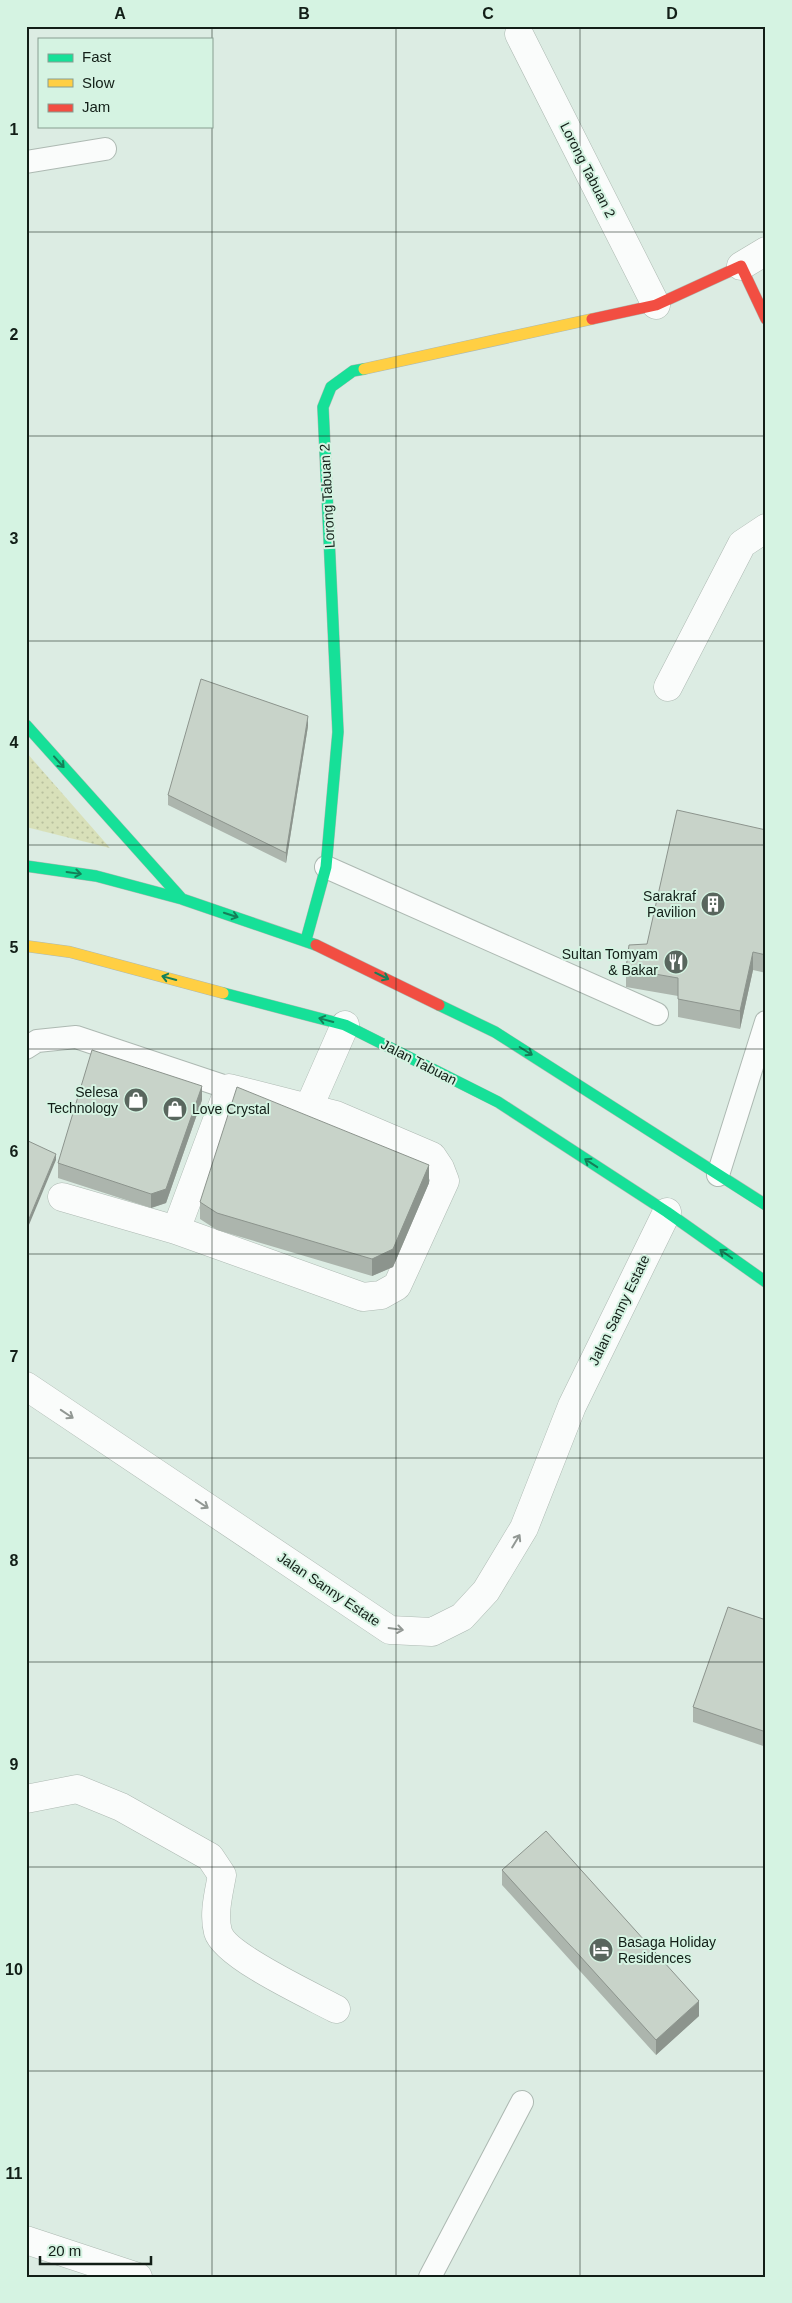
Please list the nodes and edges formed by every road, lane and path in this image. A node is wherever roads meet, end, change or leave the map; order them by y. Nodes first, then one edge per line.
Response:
1 (519, 34) dead end
2 (105, 149) dead end
3 (26, 162) edge
4 (766, 251) edge
5 (741, 266) junction
6 (656, 305) junction
7 (766, 319) edge
8 (766, 528) edge
9 (668, 688) dead end
10 (26, 726) edge
11 (26, 866) edge
12 (326, 867) junction
13 (182, 899) junction
14 (306, 940) junction
15 (26, 946) edge
16 (70, 952) junction
17 (44, 960) dead end
18 (657, 1014) dead end
19 (766, 1022) edge
20 (345, 1025) junction
21 (26, 1048) edge
22 (229, 1088) junction
23 (309, 1107) junction
24 (718, 1175) junction
25 (62, 1197) dead end
26 (766, 1205) edge
27 (667, 1212) junction
28 (176, 1230) junction
29 (766, 1282) edge
30 (26, 1386) edge
31 (26, 1799) edge
32 (336, 2008) dead end
33 (522, 2102) dead end
34 (26, 2240) edge
35 (138, 2277) edge
36 (430, 2277) edge

1 - 6 street, Lorong Tabuan 2
2 - 3 lane
4 - 5 street, Lorong Tabuan 2
5 - 6 main road, Lorong Tabuan 2
5 - 7 main road
6 - 12 main road, Lorong Tabuan 2
8 - 9 street
10 -> 13 main road
11 -> 13 main road
12 - 14 main road, Lorong Tabuan 2
12 - 18 lane
13 -> 14 main road
14 -> 24 main road
15 - 16 main road, Jalan Tabuan
16 - 17 main road
20 -> 16 main road, Jalan Tabuan
19 - 24 lane
20 - 23 street
27 -> 20 main road, Jalan Tabuan
21 - 22 lane
22 - 23 street
22 - 28 street
23 - 28 street
24 - 26 main road
25 - 28 street
29 -> 27 main road, Jalan Tabuan
30 -> 27 street, Jalan Sanny Estate
31 - 32 street
33 - 36 lane
34 - 35 street

